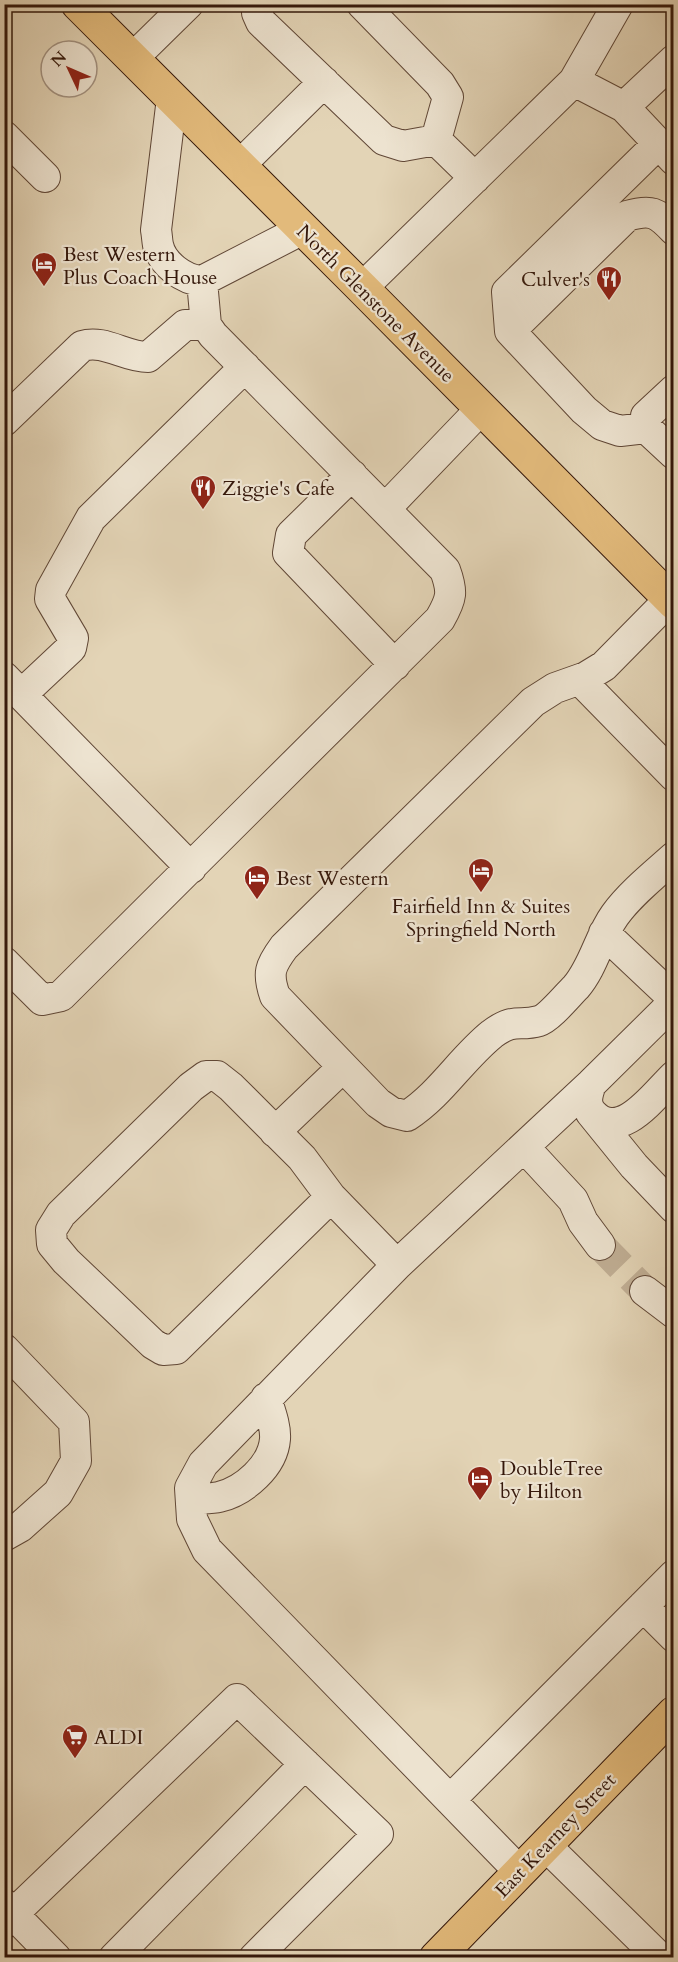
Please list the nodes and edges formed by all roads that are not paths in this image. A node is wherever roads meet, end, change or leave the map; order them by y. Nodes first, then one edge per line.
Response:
1 (78, 4) edge
2 (188, 4) edge
3 (257, 4) edge
4 (362, 4) edge
5 (618, 4) edge
6 (132, 59) junction
7 (674, 60) edge
8 (574, 81) junction
9 (324, 82) junction
10 (172, 99) junction
11 (624, 107) junction
12 (4, 136) edge
13 (436, 140) junction
14 (666, 152) edge
15 (239, 166) junction
16 (45, 177) dead end
17 (475, 178) junction
18 (303, 229) junction
19 (674, 230) edge
20 (202, 281) junction
21 (362, 288) junction
22 (206, 325) junction
23 (510, 331) junction
24 (245, 367) junction
25 (674, 390) edge
26 (481, 409) junction
27 (4, 421) edge
28 (646, 428) junction
29 (674, 454) edge
30 (352, 475) junction
31 (385, 510) junction
32 (672, 601) edge
33 (395, 665) junction
34 (580, 680) junction
35 (13, 686) edge
36 (674, 776) edge
37 (674, 856) edge
38 (191, 868) junction
39 (604, 933) junction
40 (4, 962) edge
41 (674, 1001) edge
42 (343, 1067) junction
43 (674, 1076) edge
44 (590, 1097) junction
45 (275, 1132) junction
46 (524, 1147) junction
47 (331, 1197) junction
48 (674, 1208) edge
49 (600, 1245) tunnel mouth
50 (398, 1265) junction
51 (645, 1291) tunnel mouth
52 (674, 1313) edge
53 (4, 1349) edge
54 (266, 1398) junction
55 (191, 1498) junction
56 (4, 1536) edge
57 (674, 1575) edge
58 (643, 1606) junction
59 (674, 1637) edge
60 (674, 1713) edge
61 (305, 1764) junction
62 (450, 1800) junction
63 (545, 1845) junction
64 (519, 1871) junction
65 (7, 1913) edge
66 (647, 1953) edge
67 (56, 1958) edge
68 (114, 1958) edge
69 (254, 1958) edge
70 (436, 1958) edge

1 - 6 main road, North Glenstone Avenue
2 - 6 lane
3 - 9 lane
4 - 13 lane
5 - 8 lane
6 - 10 main road, North Glenstone Avenue
7 - 11 lane
8 - 11 lane
8 - 17 lane
9 - 13 lane
9 - 15 lane
10 - 15 main road, North Glenstone Avenue
10 - 20 lane
11 - 14 lane
12 - 16 lane
13 - 17 lane
14 - 23 lane
15 - 18 main road, North Glenstone Avenue
17 - 21 lane
18 - 20 lane
18 - 21 main road, North Glenstone Avenue
19 - 23 lane
20 - 22 lane
21 - 26 main road, North Glenstone Avenue
22 - 24 lane
22 - 27 lane
23 - 28 lane
24 - 30 lane
24 - 35 lane
25 - 28 lane
26 - 31 lane
26 - 32 main road, North Glenstone Avenue
28 - 29 lane
30 - 31 lane
30 - 33 lane
31 - 33 lane
32 - 34 lane
33 - 38 lane
34 - 36 lane
34 - 42 lane
35 - 38 lane
37 - 39 lane
38 - 40 lane
39 - 41 lane
39 - 42 lane
41 - 44 lane
42 - 45 lane
43 - 44 lane
44 - 46 lane
44 - 48 lane
45 - 47 lane
45 - 47 lane
46 - 49 lane
46 - 50 lane
47 - 50 lane
50 - 54 lane
51 - 52 lane
53 - 56 lane
54 - 55 lane
54 - 55 lane
55 - 62 lane
57 - 58 lane
58 - 59 lane
58 - 62 lane
60 - 63 main road, East Kearney Street
61 - 65 lane
61 - 68 lane
61 - 69 lane
62 - 64 lane
63 - 64 main road, East Kearney Street
63 - 66 lane
64 - 70 main road, East Kearney Street
65 - 67 lane

